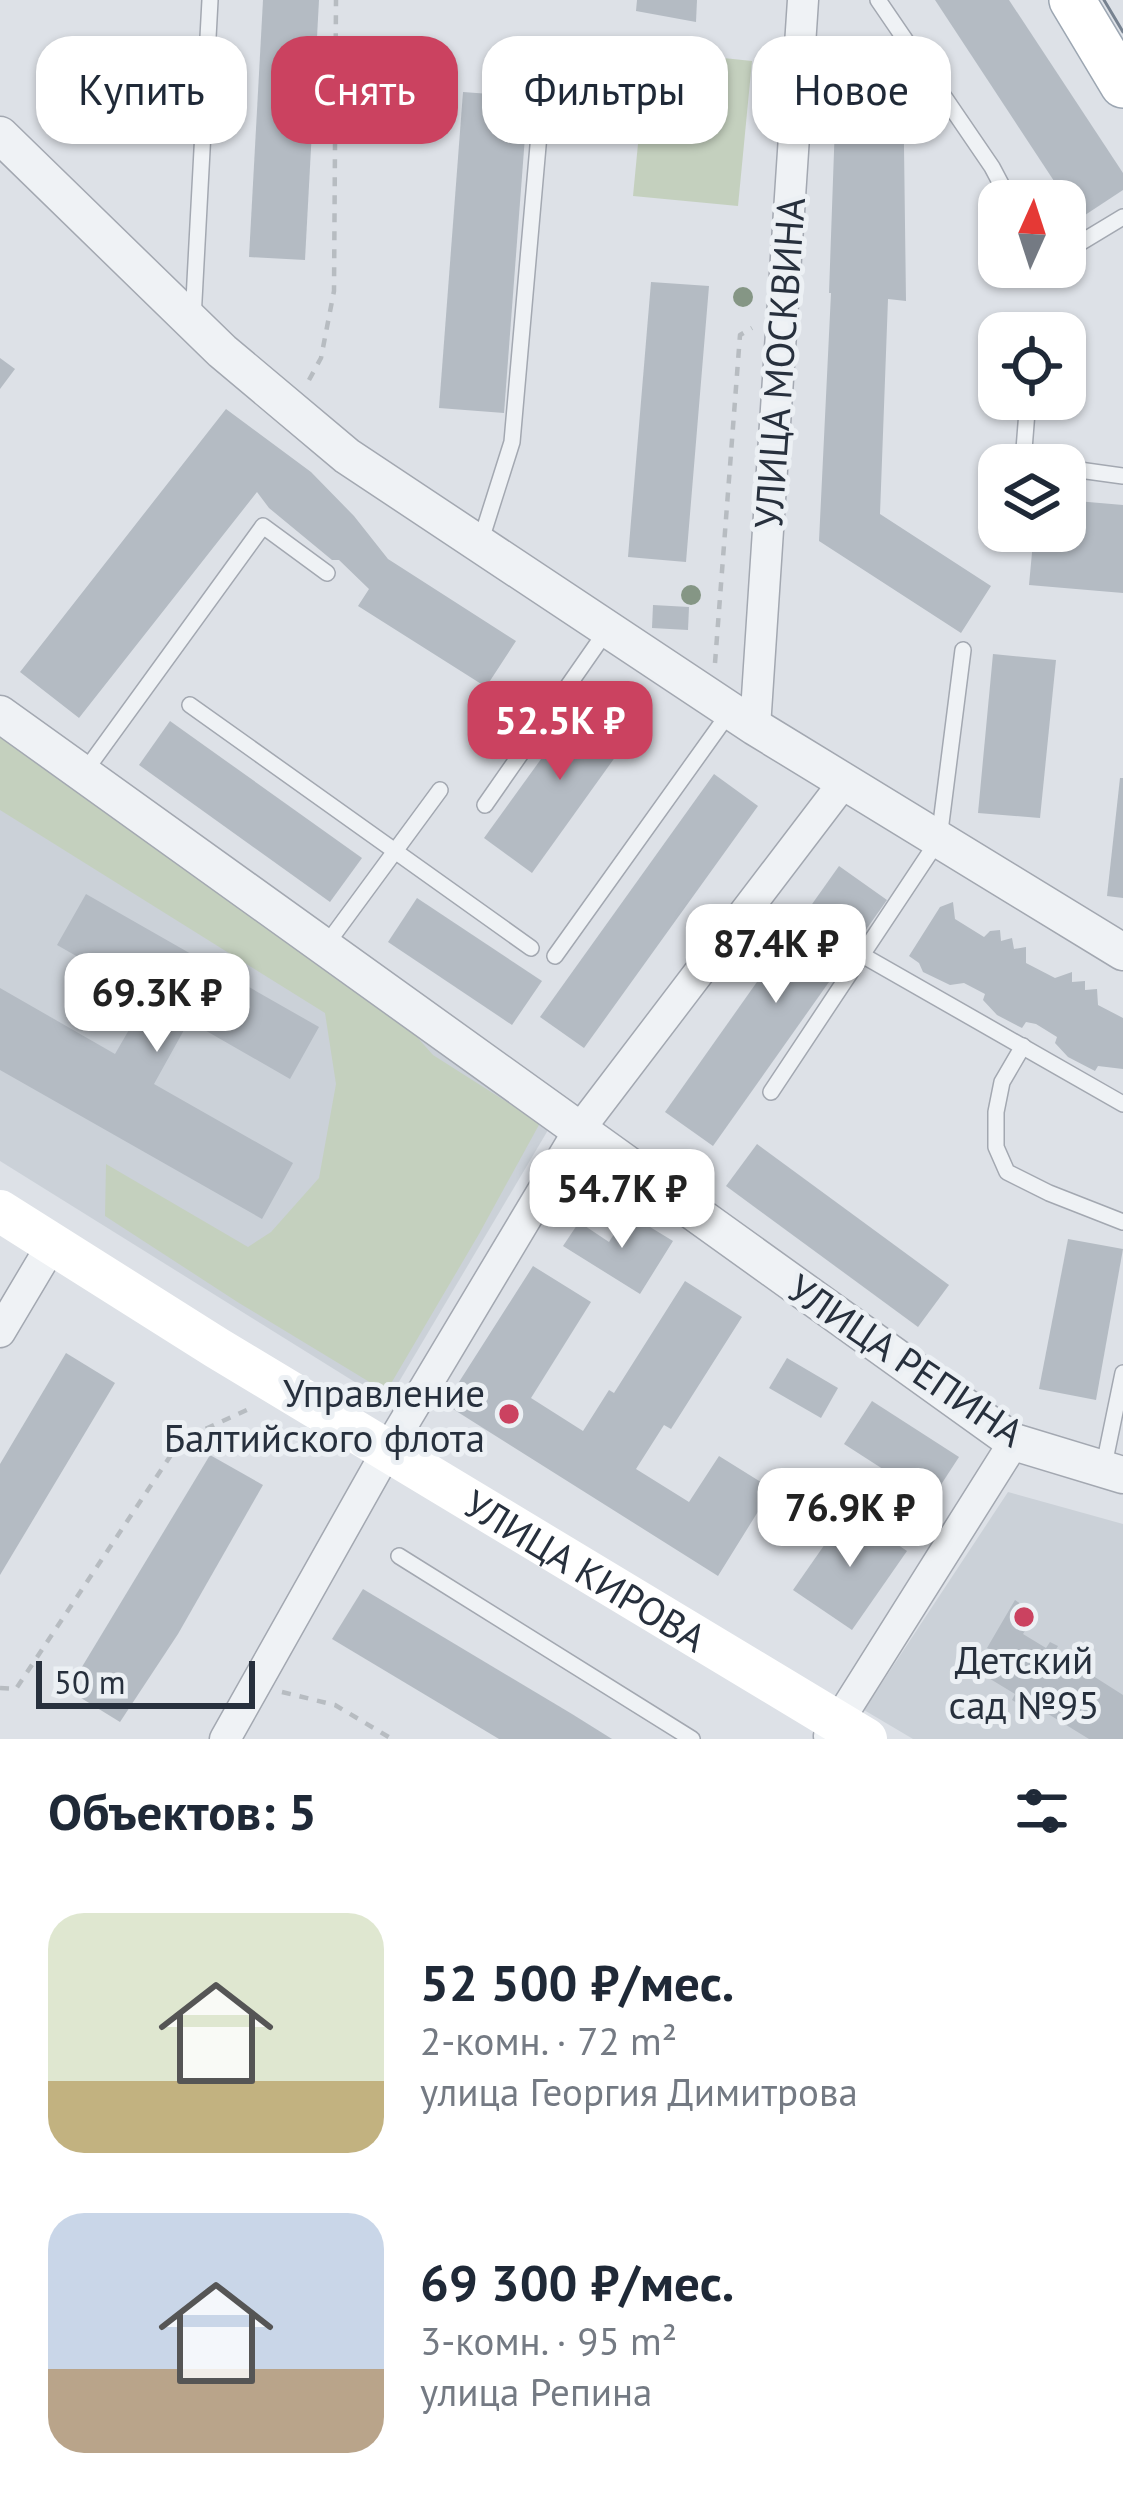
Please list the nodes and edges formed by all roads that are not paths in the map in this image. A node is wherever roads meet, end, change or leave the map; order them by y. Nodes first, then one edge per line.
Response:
1 (210, 0) edge
2 (803, 0) edge
3 (878, 0) edge
4 (1072, 0) edge
5 (1123, 85) edge
6 (0, 135) edge
7 (538, 144) edge
8 (999, 180) edge
9 (1123, 217) edge
10 (1086, 239) edge
11 (193, 322) junction
12 (1086, 471) edge
13 (1123, 476) edge
14 (479, 545) junction
15 (328, 574) dead end
16 (607, 630) junction
17 (963, 650) dead end
18 (190, 705) dead end
19 (0, 714) edge
20 (743, 718) junction
21 (83, 774) junction
22 (844, 782) junction
23 (440, 790) dead end
24 (485, 805) dead end
25 (939, 839) junction
26 (395, 851) junction
27 (324, 947) junction
28 (531, 948) dead end
29 (1123, 952) edge
30 (862, 955) junction
31 (555, 956) dead end
32 (1023, 1046) junction
33 (771, 1092) dead end
34 (1123, 1104) edge
35 (579, 1130) junction
36 (0, 1210) edge
37 (1123, 1222) edge
38 (52, 1243) junction
39 (0, 1332) edge
40 (1123, 1373) edge
41 (1015, 1442) junction
42 (387, 1450) junction
43 (1113, 1472) edge
44 (399, 1556) dead end
45 (843, 1733) edge
46 (225, 1739) edge
47 (692, 1739) edge

1 - 11 lane
2 - 20 street, УЛИЦА МОСКВИНА
3 - 8 lane
4 - 5 main road
6 - 11 street
7 - 14 lane
9 - 10 lane
11 - 14 street
12 - 13 lane
14 - 16 street
15 - 21 lane
16 - 20 street
16 - 24 lane
17 - 25 lane
18 - 26 lane
19 - 21 street, УЛИЦА РЕПИНА
20 - 22 street
20 - 31 lane
21 - 27 street, УЛИЦА РЕПИНА
22 - 25 street
22 - 35 street
23 - 26 lane
25 - 29 street
25 - 30 lane
26 - 27 lane
26 - 28 lane
27 - 35 street, УЛИЦА РЕПИНА
30 - 32 lane
30 - 33 lane
32 - 34 lane
32 - 37 lane
35 - 41 street, УЛИЦА РЕПИНА
35 - 42 street
36 - 38 main road, УЛИЦА КИРОВА
38 - 39 street
38 - 42 main road, УЛИЦА КИРОВА
40 - 43 lane
41 - 43 street, УЛИЦА РЕПИНА
41 - 45 street
42 - 45 main road, УЛИЦА КИРОВА
42 - 46 street
44 - 47 lane

